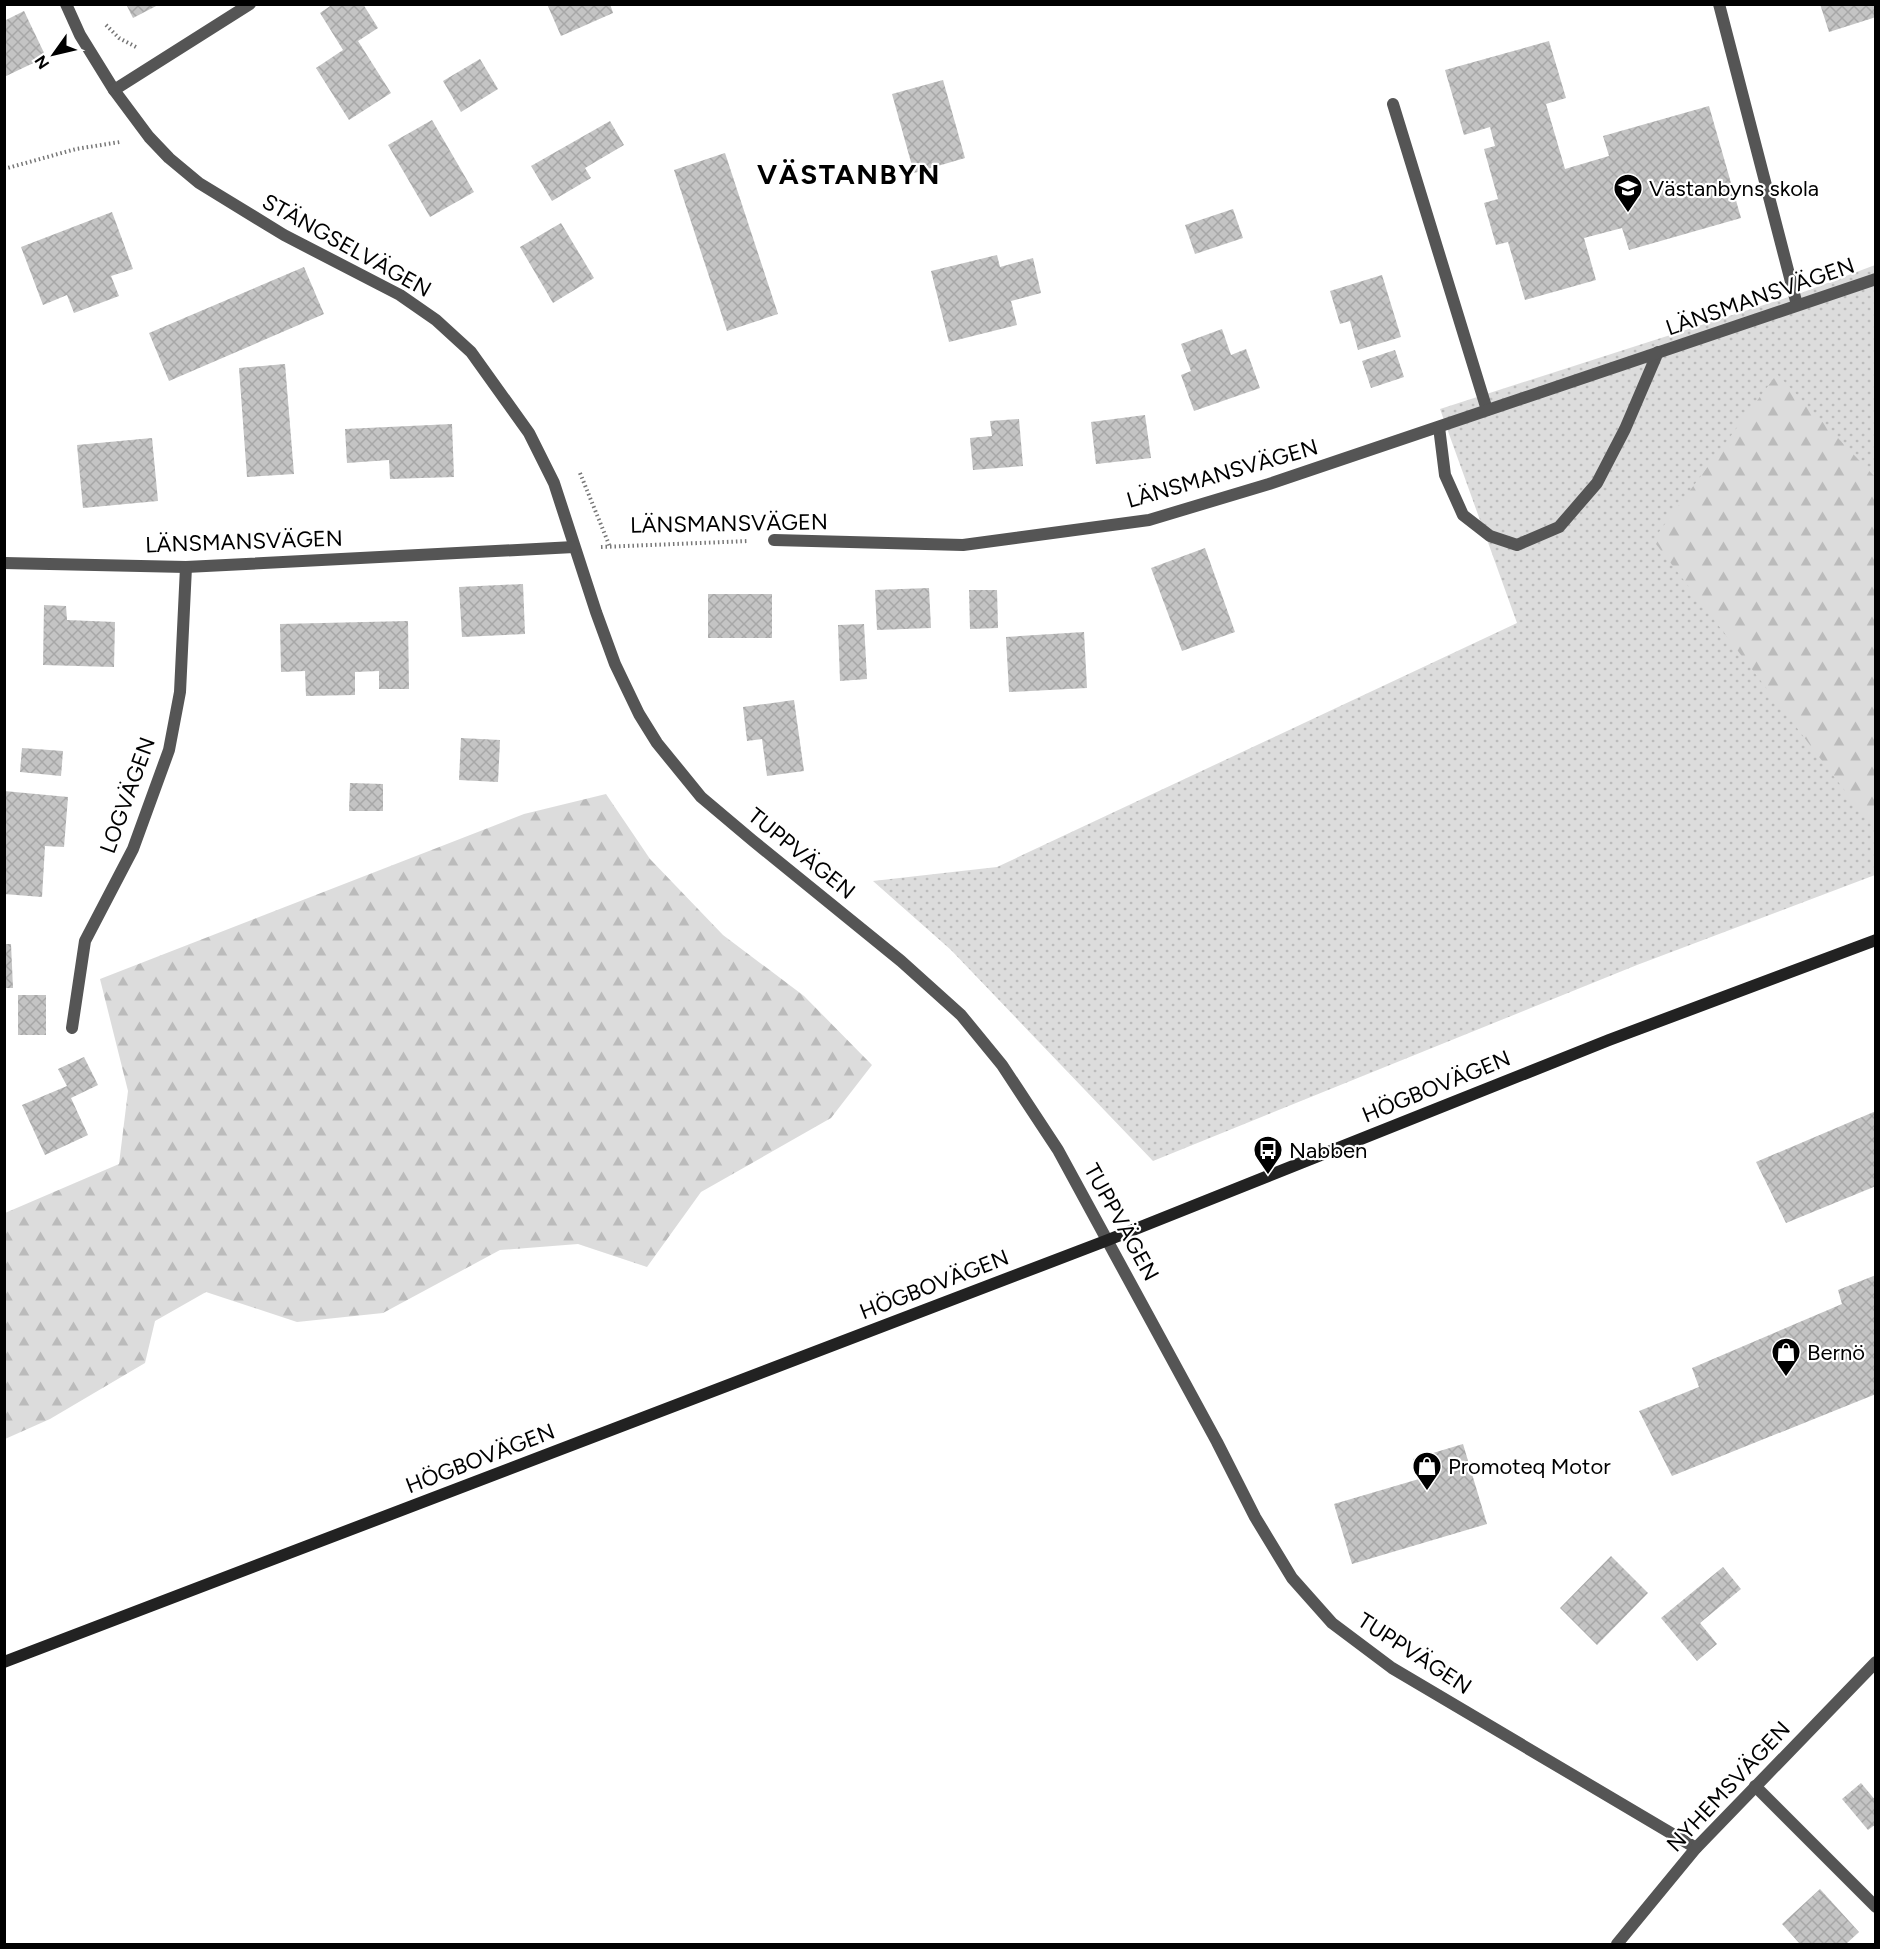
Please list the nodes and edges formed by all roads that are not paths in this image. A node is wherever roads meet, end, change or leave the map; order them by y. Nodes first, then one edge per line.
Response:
1 (66, 4) edge
2 (250, 4) edge
3 (1719, 4) edge
4 (114, 90) junction
5 (1393, 104) dead end
6 (1875, 279) edge
7 (1797, 305) junction
8 (1658, 352) junction
9 (1487, 410) junction
10 (1439, 427) junction
11 (774, 540) road end
12 (574, 547) junction
13 (4, 563) edge
14 (186, 567) junction
15 (1875, 940) edge
16 (72, 1028) dead end
17 (1108, 1240) junction
18 (4, 1662) edge
19 (1875, 1662) edge
20 (1755, 1786) junction
21 (1696, 1848) junction
22 (1875, 1906) edge
23 (1617, 1944) edge

1 - 4 street, STÄNGSELVÄGEN
2 - 4 street
3 - 7 street
4 - 12 street, STÄNGSELVÄGEN
5 - 9 street
6 - 7 street, LÄNSMANSVÄGEN
7 - 8 street, LÄNSMANSVÄGEN
8 - 9 street, LÄNSMANSVÄGEN
8 - 10 street, LÄNSMANSVÄGEN
9 - 10 street, LÄNSMANSVÄGEN
10 - 11 street, LÄNSMANSVÄGEN
12 - 14 street, LÄNSMANSVÄGEN
12 - 17 street, TUPPVÄGEN
13 - 14 street, LÄNSMANSVÄGEN
14 - 16 street, LOGVÄGEN
15 - 17 main road, HÖGBOVÄGEN
17 - 18 main road, HÖGBOVÄGEN
17 - 21 street, TUPPVÄGEN
19 - 20 street, NYHEMSVÄGEN
20 - 21 street, NYHEMSVÄGEN
20 - 22 street
21 - 23 street, NYHEMSVÄGEN

